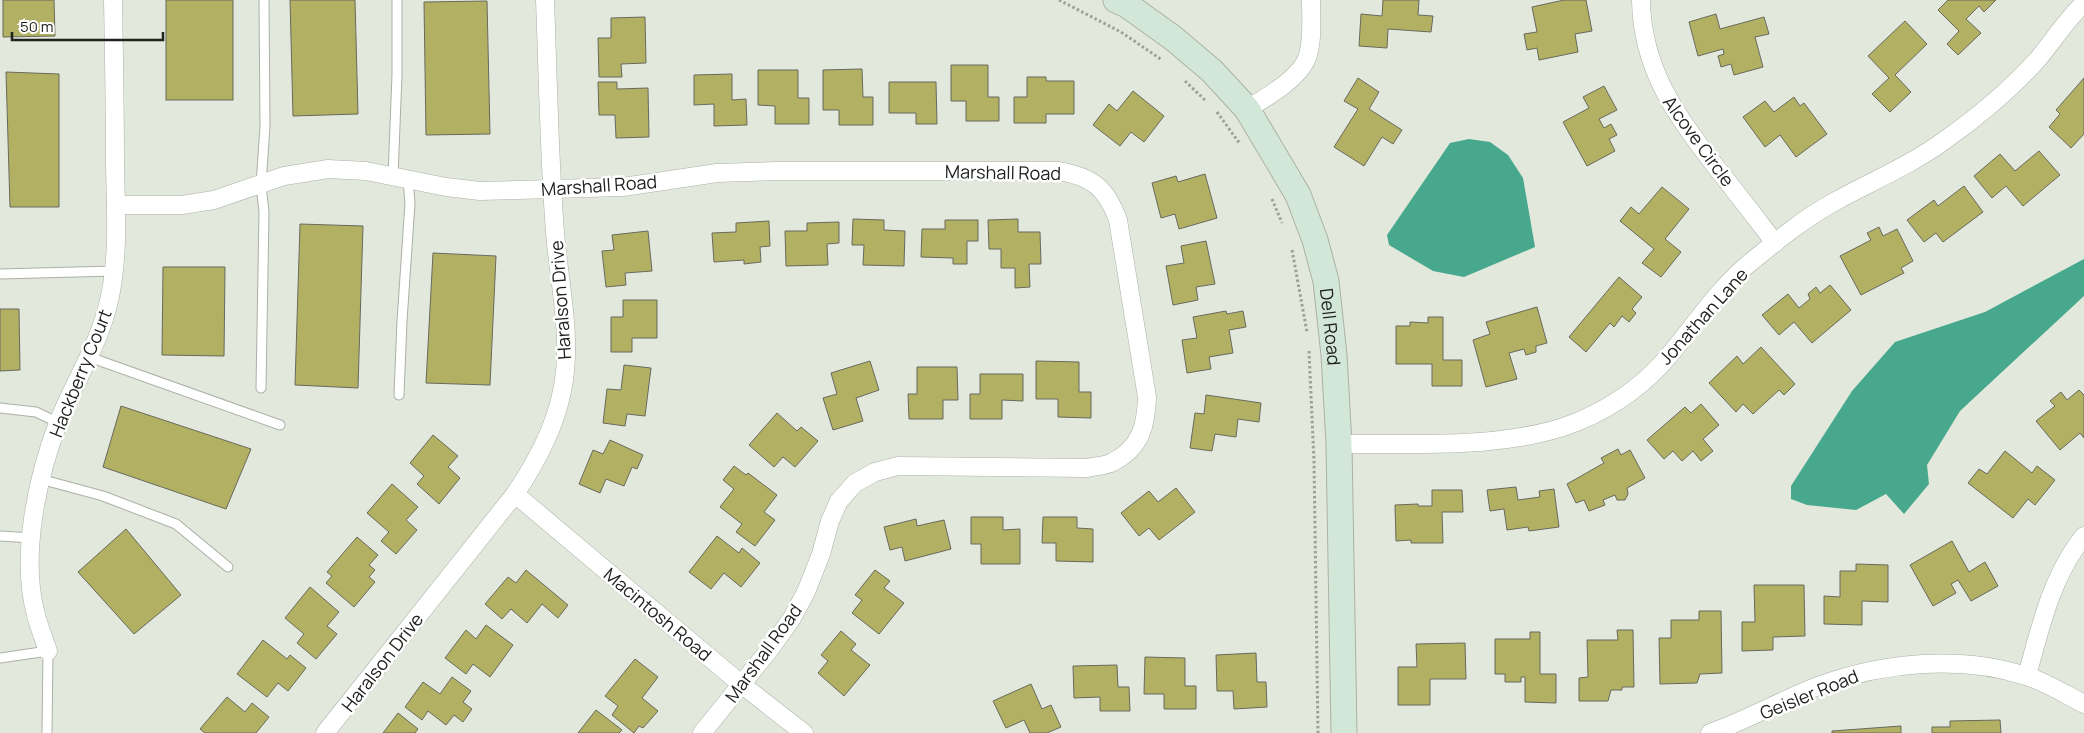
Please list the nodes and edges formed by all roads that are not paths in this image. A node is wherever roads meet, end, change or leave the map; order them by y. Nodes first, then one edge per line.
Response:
1 (113, 0) edge
2 (264, 0) edge
3 (397, 0) edge
4 (545, 0) edge
5 (1116, 0) edge
6 (1311, 0) edge
7 (1641, 0) edge
8 (2084, 3) edge
9 (1248, 109) junction
10 (401, 178) junction
11 (261, 185) junction
12 (552, 189) junction
13 (116, 205) junction
14 (1775, 243) junction
15 (114, 271) junction
16 (0, 274) edge
17 (89, 357) junction
18 (261, 388) dead end
19 (399, 394) dead end
20 (0, 408) edge
21 (59, 422) junction
22 (280, 425) dead end
23 (1339, 444) junction
24 (40, 479) junction
25 (515, 494) junction
26 (0, 536) edge
27 (2084, 536) edge
28 (32, 538) junction
29 (228, 566) dead end
30 (48, 651) junction
31 (0, 658) edge
32 (2027, 676) junction
33 (741, 684) junction
34 (2084, 704) edge
35 (47, 733) edge
36 (325, 733) edge
37 (702, 733) edge
38 (804, 733) edge
39 (1344, 733) edge
40 (1710, 733) edge

1 - 13 street, Hackberry Court
2 - 11 lane
3 - 10 lane
4 - 12 street, Haralson Drive
5 - 9 street, Dell Road
6 - 9 street
7 - 14 street, Alcove Circle
8 - 14 street, Jonathan Lane
9 - 23 street, Dell Road
10 - 11 street, Marshall Road
10 - 12 street, Marshall Road
10 - 19 lane
11 - 13 street, Marshall Road
11 - 18 lane
12 - 25 street, Haralson Drive
12 - 33 street, Marshall Road
13 - 15 street, Hackberry Court
14 - 23 street, Jonathan Lane
15 - 16 lane
15 - 17 street, Hackberry Court
17 - 21 street, Hackberry Court
17 - 22 lane
20 - 21 lane
21 - 24 street, Hackberry Court
23 - 39 street, Dell Road
24 - 28 street, Hackberry Court
24 - 29 lane
25 - 33 street, Macintosh Road
25 - 36 street, Haralson Drive
26 - 28 lane
27 - 32 street
28 - 30 street, Hackberry Court
30 - 31 lane
30 - 35 lane
32 - 34 street, Geisler Road
32 - 40 street, Geisler Road
33 - 37 street, Marshall Road
33 - 38 street, Macintosh Road

